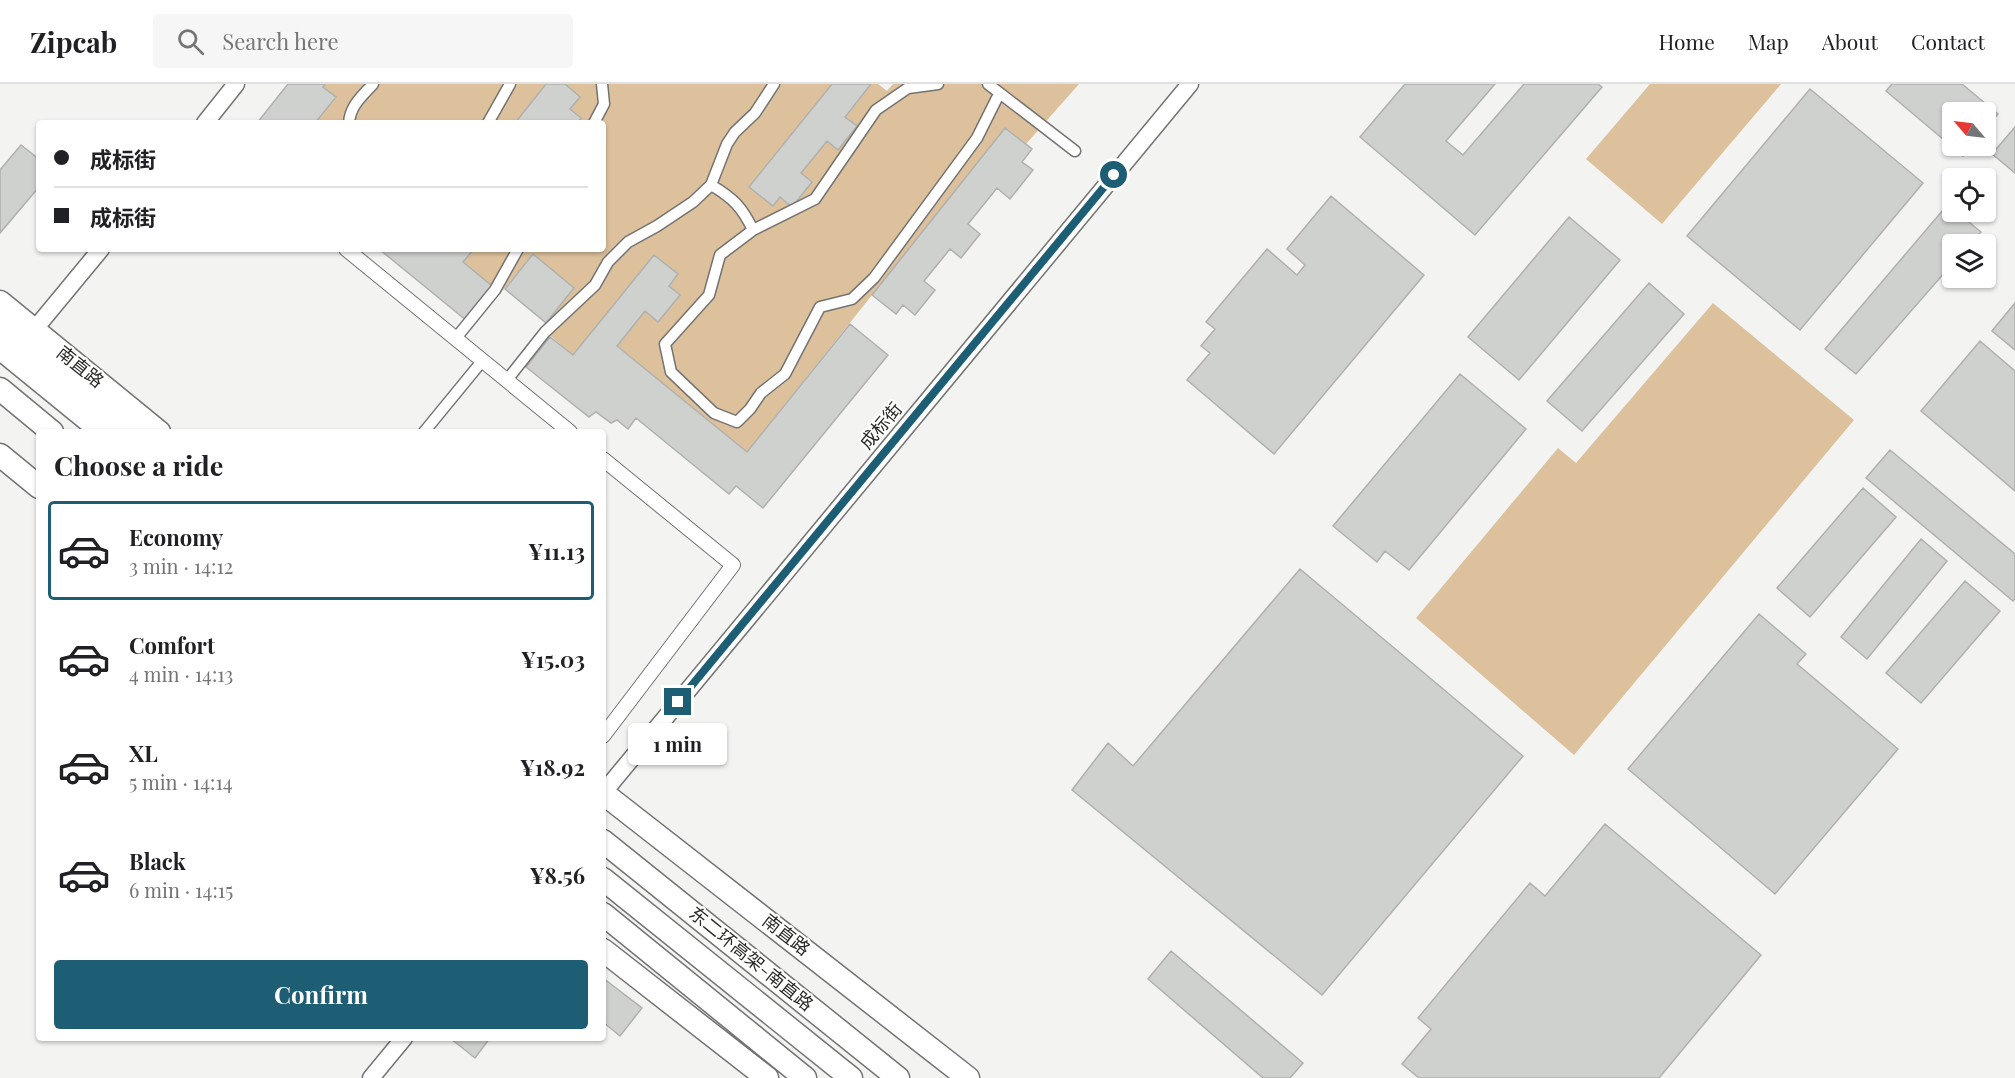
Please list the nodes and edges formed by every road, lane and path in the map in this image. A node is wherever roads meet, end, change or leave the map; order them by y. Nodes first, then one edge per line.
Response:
1 (236, 84) edge
2 (373, 84) edge
3 (510, 84) edge
4 (602, 84) edge
5 (774, 84) edge
6 (938, 84) edge
7 (988, 84) edge
8 (1190, 84) edge
9 (997, 98) dead end
10 (207, 120) edge
11 (349, 120) edge
12 (490, 120) edge
13 (596, 120) edge
14 (1075, 151) dead end
15 (711, 185) junction
16 (753, 230) junction
17 (99, 252) edge
18 (350, 252) edge
19 (516, 252) edge
20 (0, 302) edge
21 (0, 324) edge
22 (34, 330) junction
23 (456, 338) junction
24 (0, 348) edge
25 (483, 360) junction
26 (507, 380) junction
27 (0, 389) edge
28 (48, 429) edge
29 (99, 429) edge
30 (126, 429) edge
31 (155, 429) edge
32 (426, 429) edge
33 (566, 429) edge
34 (0, 455) edge
35 (606, 461) edge
36 (36, 485) edge
37 (606, 732) edge
38 (606, 789) edge
39 (606, 795) edge
40 (606, 843) edge
41 (606, 881) edge
42 (606, 916) edge
43 (606, 952) edge
44 (402, 1041) edge
45 (371, 1078) edge
46 (767, 1078) edge
47 (805, 1078) edge
48 (851, 1078) edge
49 (898, 1078) edge
50 (968, 1078) edge

1 - 10 street
2 - 11 street
3 - 12 street
4 - 13 street
5 - 15 street
6 - 16 street
7 - 14 street
8 - 38 street, 成标街
9 - 16 street
15 - 16 street
15 - 26 street
17 - 22 street
18 - 23 street
19 - 23 street
20 - 22 highway, 南直路
21 - 30 highway
22 - 31 highway, 南直路
23 - 25 street
24 - 29 highway
25 - 26 street
25 - 32 street
26 - 33 street
27 - 28 highway
34 - 36 highway
35 - 37 street
39 - 50 highway, 南直路
40 - 49 highway, 东二环高架-南直路
41 - 48 highway, 东二环高架-南直路
42 - 47 highway
43 - 46 highway
44 - 45 street

